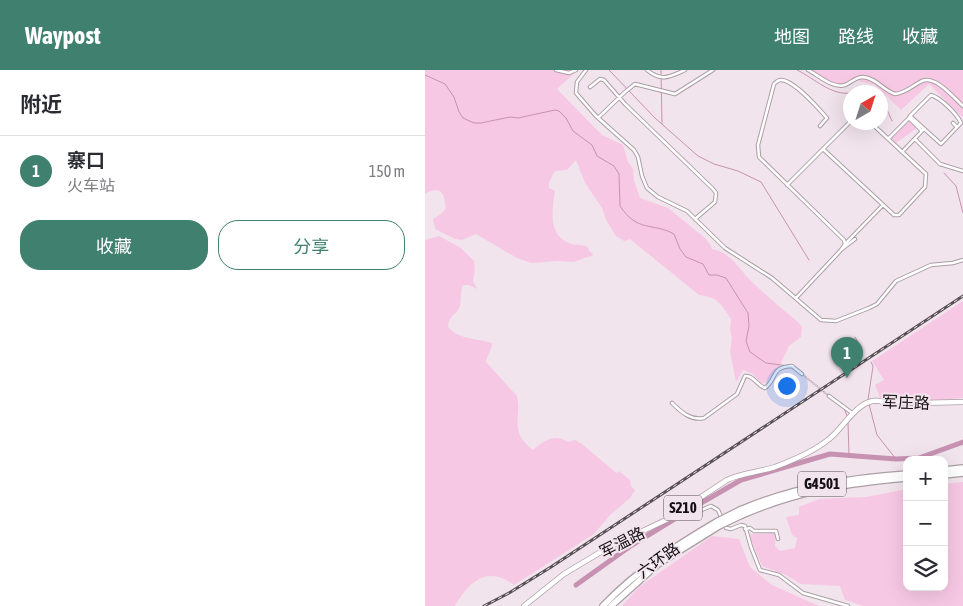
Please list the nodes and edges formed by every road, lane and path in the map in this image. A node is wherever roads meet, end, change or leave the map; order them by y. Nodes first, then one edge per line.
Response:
1 (556, 70) edge
2 (576, 70) edge
3 (586, 70) edge
4 (647, 70) edge
5 (685, 70) edge
6 (713, 70) edge
7 (808, 70) edge
8 (590, 87) dead end
9 (619, 97) junction
10 (963, 106) edge
11 (909, 117) junction
12 (598, 118) junction
13 (953, 124) dead end
14 (820, 126) dead end
15 (957, 127) junction
16 (843, 129) edge
17 (878, 130) edge
18 (923, 130) junction
19 (888, 139) junction
20 (915, 139) junction
21 (823, 149) junction
22 (902, 152) junction
23 (963, 171) edge
24 (787, 185) junction
25 (883, 205) junction
26 (695, 219) junction
27 (855, 239) dead end
28 (845, 244) junction
29 (841, 250) junction
30 (963, 260) edge
31 (795, 298) junction
32 (802, 374) tunnel mouth
33 (829, 396) tunnel mouth
34 (963, 402) edge
35 (672, 403) dead end
36 (853, 414) junction
37 (963, 468) edge
38 (948, 470) edge
39 (963, 473) edge
40 (903, 474) edge
41 (948, 475) edge
42 (903, 478) edge
43 (682, 509) junction
44 (741, 512) junction
45 (719, 524) junction
46 (745, 529) junction
47 (779, 539) dead end
48 (525, 606) edge
49 (603, 606) edge
50 (611, 606) edge
51 (848, 606) edge

1 - 2 street
3 - 12 street
4 - 5 street
6 - 9 street
7 - 10 street
8 - 9 street
9 - 12 street
9 - 26 street
11 - 15 street
11 - 18 street
11 - 19 street
12 - 26 street
13 - 15 street
14 - 24 street
15 - 18 street
16 - 21 street
17 - 19 street
18 - 20 street
19 - 22 street
20 - 22 street
20 - 23 street
21 - 24 street
21 - 25 street
22 - 25 street
24 - 28 street
25 - 28 street
26 - 31 street
27 - 29 street
28 - 29 street
29 - 31 street
30 - 31 street
32 - 35 street
33 - 36 street
34 - 36 main road, 军庄路 / S210
36 - 43 main road, 军温路 / S210
37 - 38 highway
39 - 41 highway
40 - 44 highway, G4501
42 - 44 highway, G4501
43 - 46 street
43 - 48 main road, 军温路 / S210
44 - 45 highway, G4501, bridge
45 - 49 highway, 六环路 / G4501
45 - 50 highway, 六环路 / G4501
46 - 47 street
46 - 51 street

